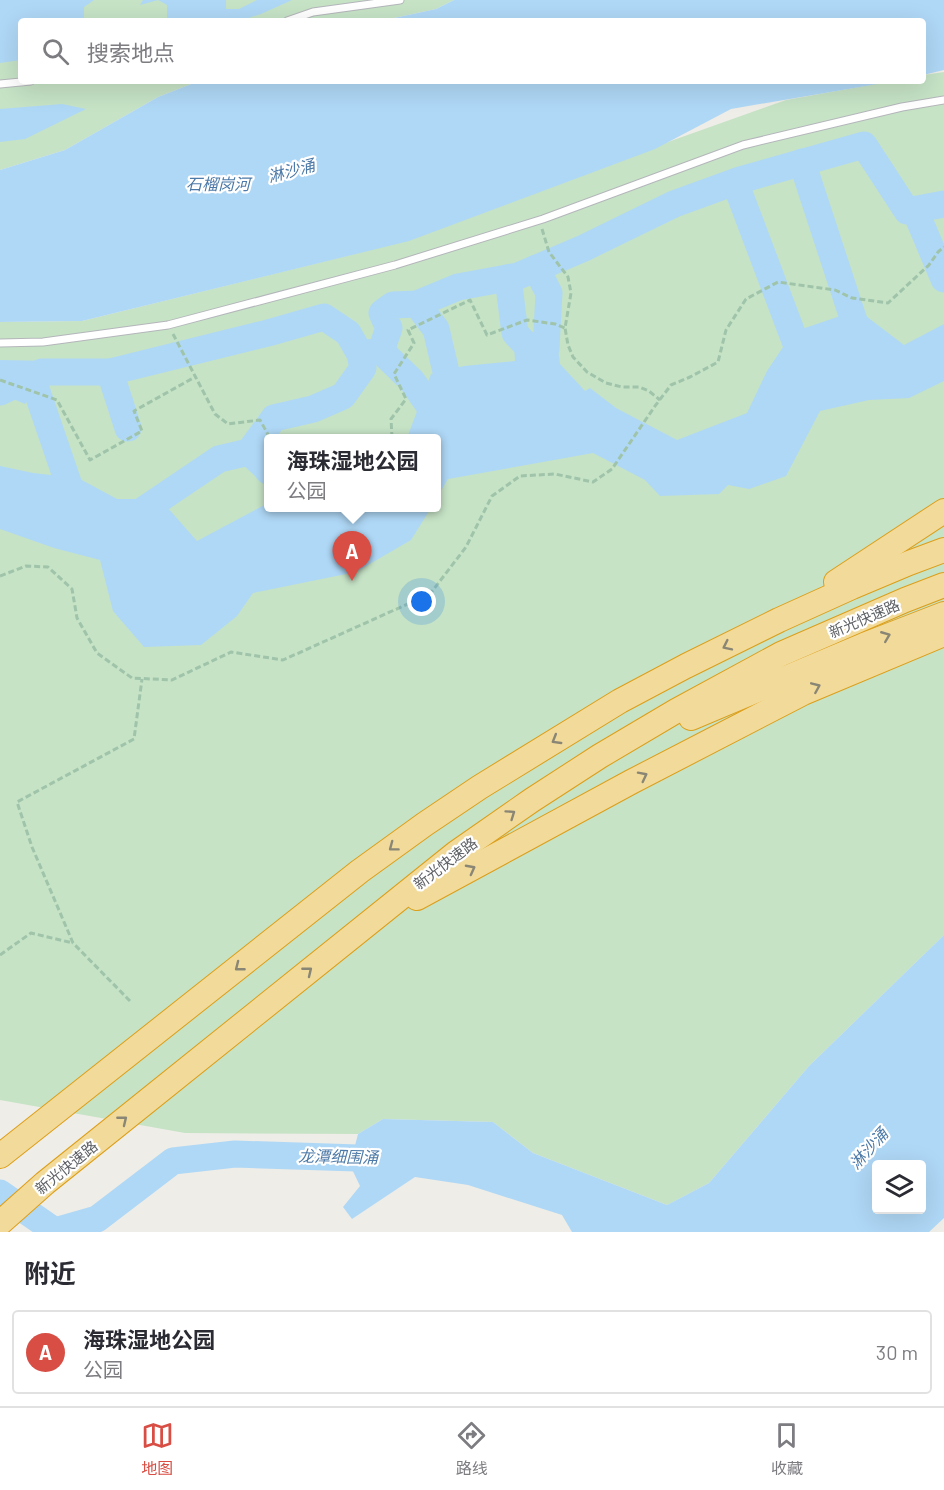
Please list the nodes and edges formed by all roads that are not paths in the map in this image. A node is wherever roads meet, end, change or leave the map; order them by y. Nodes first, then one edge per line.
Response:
1 (400, 0) edge
2 (296, 18) edge
3 (18, 82) edge
4 (0, 84) edge
5 (944, 100) edge
6 (0, 343) edge
7 (944, 511) edge
8 (944, 525) edge
9 (944, 550) edge
10 (944, 585) edge
11 (944, 614) edge
12 (779, 620) junction
13 (944, 634) edge
14 (600, 756) junction
15 (364, 926) junction
16 (2, 1154) edge
17 (4, 1220) edge

1 - 2 lane
3 - 4 lane
5 - 6 lane
7 - 12 highway
8 - 12 highway
9 - 12 highway
10 - 14 highway, 新光快速路
14 -> 11 highway
12 -> 16 highway
15 -> 13 highway
15 -> 14 highway, 新光快速路
17 -> 15 highway, 新光快速路

